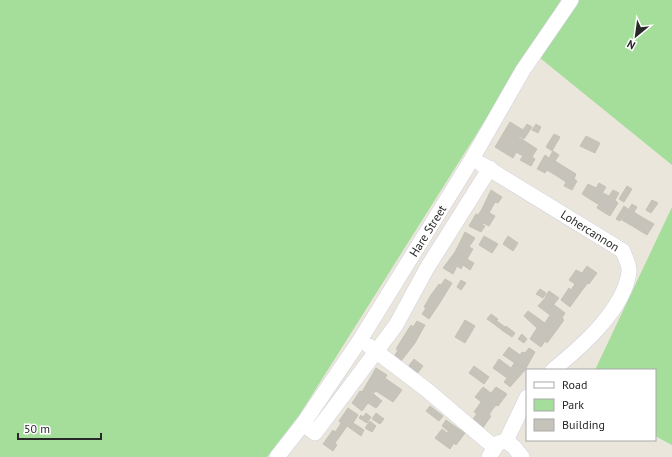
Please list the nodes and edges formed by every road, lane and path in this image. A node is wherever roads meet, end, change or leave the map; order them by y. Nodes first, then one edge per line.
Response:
1 (571, 0) edge
2 (472, 159) junction
3 (490, 168) junction
4 (435, 218) junction
5 (452, 228) junction
6 (360, 340) junction
7 (376, 352) junction
8 (554, 369) edge
9 (526, 399) edge
10 (303, 424) junction
11 (496, 448) edge
12 (277, 457) edge
13 (522, 457) edge

1 - 2 street, Hare Street
2 - 3 street, Lohercannon
2 - 4 street, Hare Street
3 - 5 street
3 - 8 street, Lohercannon
4 - 5 street
4 - 6 street, Hare Street
5 - 7 street
6 - 7 street
6 - 10 street, Hare Street
7 - 10 street
7 - 11 street
9 - 11 street
10 - 12 street, Hare Street
11 - 13 street

